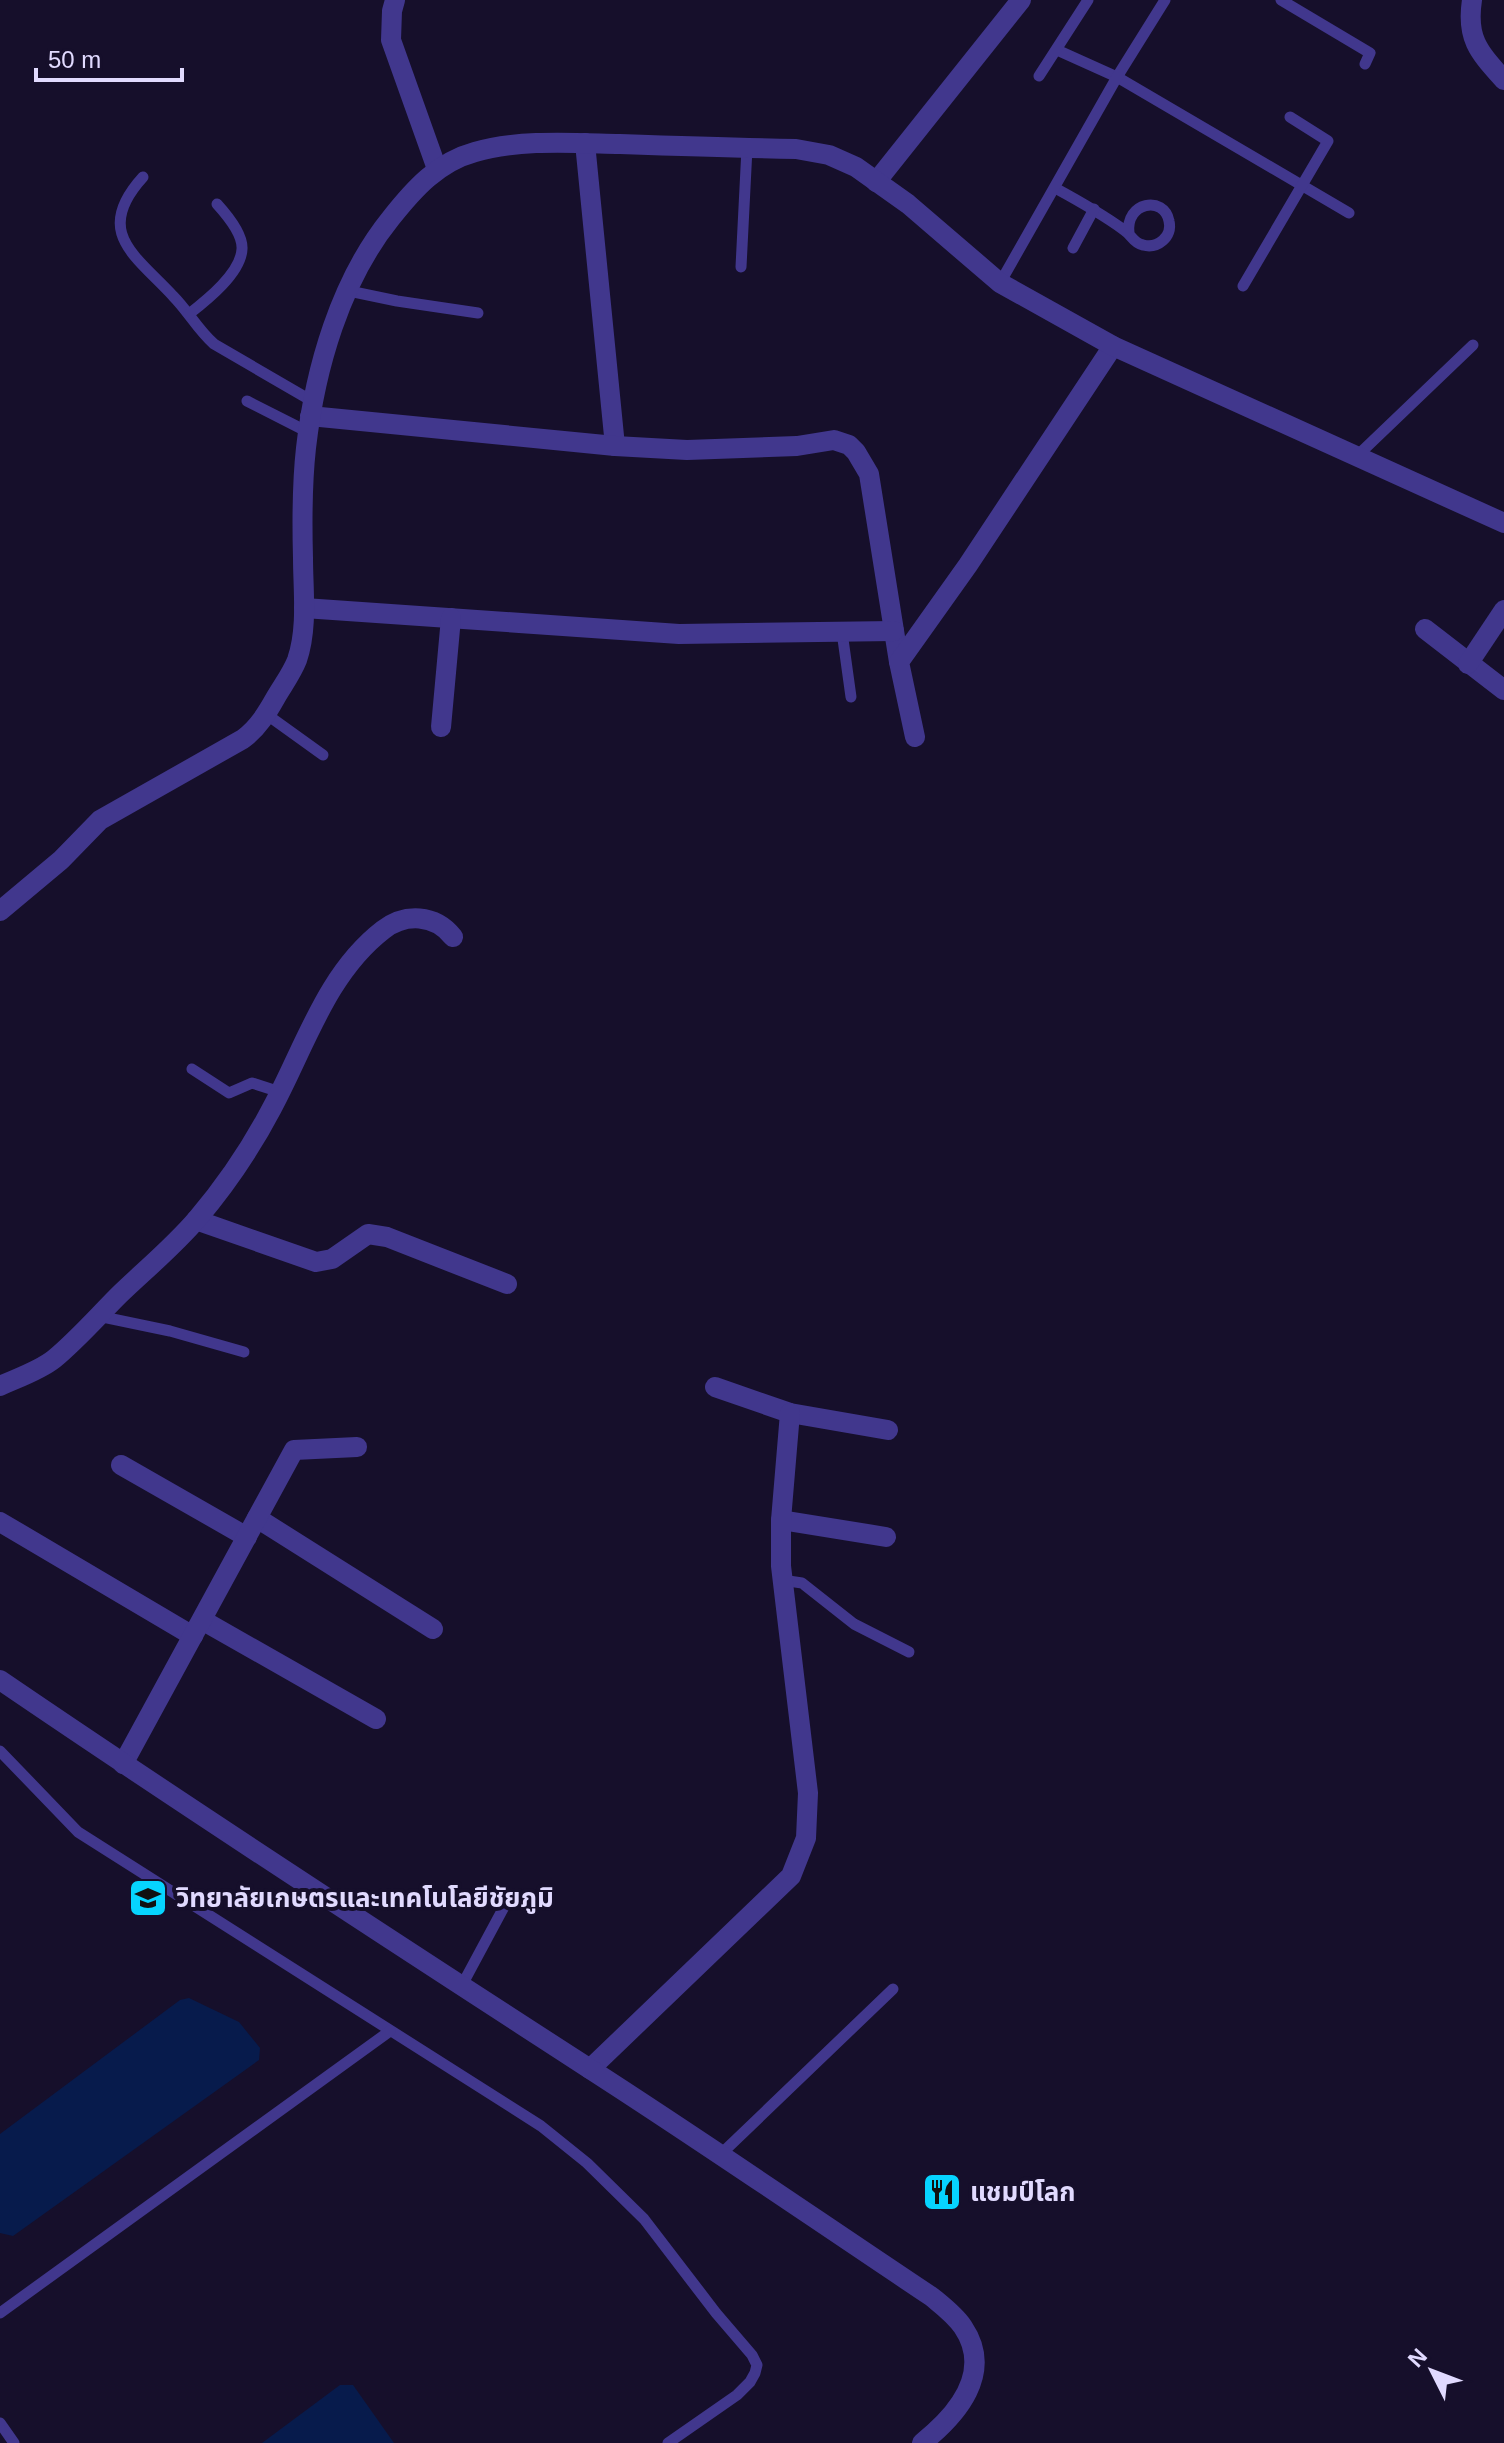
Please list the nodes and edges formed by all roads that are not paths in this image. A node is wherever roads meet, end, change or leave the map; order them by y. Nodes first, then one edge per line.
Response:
1 (395, 0) edge
2 (1021, 0) edge
3 (1088, 0) edge
4 (1165, 0) edge
5 (1281, 0) edge
6 (1472, 0) edge
7 (1057, 50) junction
8 (1365, 64) dead end
9 (1039, 76) dead end
10 (1117, 77) junction
11 (1504, 80) edge
12 (1290, 117) dead end
13 (585, 143) junction
14 (747, 148) junction
15 (437, 169) junction
16 (143, 177) dead end
17 (876, 182) junction
18 (1302, 186) junction
19 (1055, 188) junction
20 (217, 204) dead end
21 (1094, 209) junction
22 (1349, 213) dead end
23 (1129, 233) dead end
24 (1073, 248) dead end
25 (741, 267) dead end
26 (1000, 283) junction
27 (1243, 286) dead end
28 (349, 291) junction
29 (478, 313) dead end
30 (189, 314) junction
31 (1473, 345) dead end
32 (1113, 346) junction
33 (247, 401) dead end
34 (310, 416) junction
35 (615, 446) junction
36 (1356, 458) junction
37 (1504, 523) edge
38 (304, 608) junction
39 (1504, 610) edge
40 (451, 618) junction
41 (1425, 629) dead end
42 (894, 631) junction
43 (842, 632) junction
44 (899, 662) junction
45 (1468, 664) junction
46 (1504, 690) edge
47 (851, 697) dead end
48 (266, 714) junction
49 (441, 727) dead end
50 (915, 737) dead end
51 (323, 755) dead end
52 (0, 911) edge
53 (453, 937) dead end
54 (192, 1069) dead end
55 (280, 1092) junction
56 (196, 1220) junction
57 (507, 1284) dead end
58 (98, 1316) junction
59 (244, 1352) dead end
60 (0, 1386) edge
61 (715, 1387) dead end
62 (790, 1413) junction
63 (888, 1430) dead end
64 (357, 1447) dead end
65 (121, 1465) dead end
66 (257, 1518) junction
67 (781, 1520) junction
68 (0, 1522) edge
69 (247, 1537) junction
70 (886, 1537) dead end
71 (782, 1580) junction
72 (197, 1628) junction
73 (433, 1629) dead end
74 (909, 1652) dead end
75 (0, 1680) edge
76 (376, 1719) dead end
77 (0, 1751) edge
78 (123, 1764) junction
79 (504, 1907) dead end
80 (461, 1987) junction
81 (893, 1989) dead end
82 (390, 2031) junction
83 (590, 2069) junction
84 (720, 2155) junction
85 (0, 2313) edge
86 (0, 2423) edge
87 (14, 2443) edge
88 (668, 2443) edge
89 (922, 2443) edge

1 - 15 street
2 - 17 street
3 - 7 lane
4 - 10 lane
5 - 8 lane
6 - 11 street
7 - 9 lane
7 - 10 lane
10 - 18 lane
10 - 19 lane
12 - 18 lane
13 - 14 street
13 - 15 street
13 - 35 street
14 - 17 street
14 - 25 lane
15 - 28 street
16 - 30 lane
17 - 26 street
18 - 22 lane
18 - 27 lane
19 - 21 lane
19 - 26 lane
20 - 30 lane
21 - 23 lane
21 - 24 lane
26 - 32 street
28 - 29 lane
28 - 34 street
30 - 34 lane
31 - 36 lane
32 - 36 street
32 - 44 street
33 - 34 lane
34 - 35 street
34 - 38 street
35 - 42 street
36 - 37 street
38 - 40 street
38 - 48 street
39 - 45 street
40 - 43 street
40 - 49 street
41 - 45 street
42 - 43 street
42 - 44 street
43 - 47 lane
44 - 50 street
45 - 46 street
48 - 51 lane
48 - 52 street
53 - 55 street
54 - 55 lane
55 - 56 street
56 - 57 street
56 - 58 street
58 - 59 lane
58 - 60 street
61 - 62 street
62 - 63 street
62 - 67 street
64 - 66 street
65 - 69 street
66 - 69 street
66 - 73 street
67 - 70 street
67 - 71 street
68 - 72 street
69 - 72 street
71 - 74 lane
71 - 83 street
72 - 76 street
72 - 78 street
75 - 78 street
77 - 82 lane
78 - 80 street
79 - 80 lane
80 - 83 street
81 - 84 lane
82 - 85 lane
82 - 88 lane
83 - 84 street
84 - 89 street
86 - 87 lane

